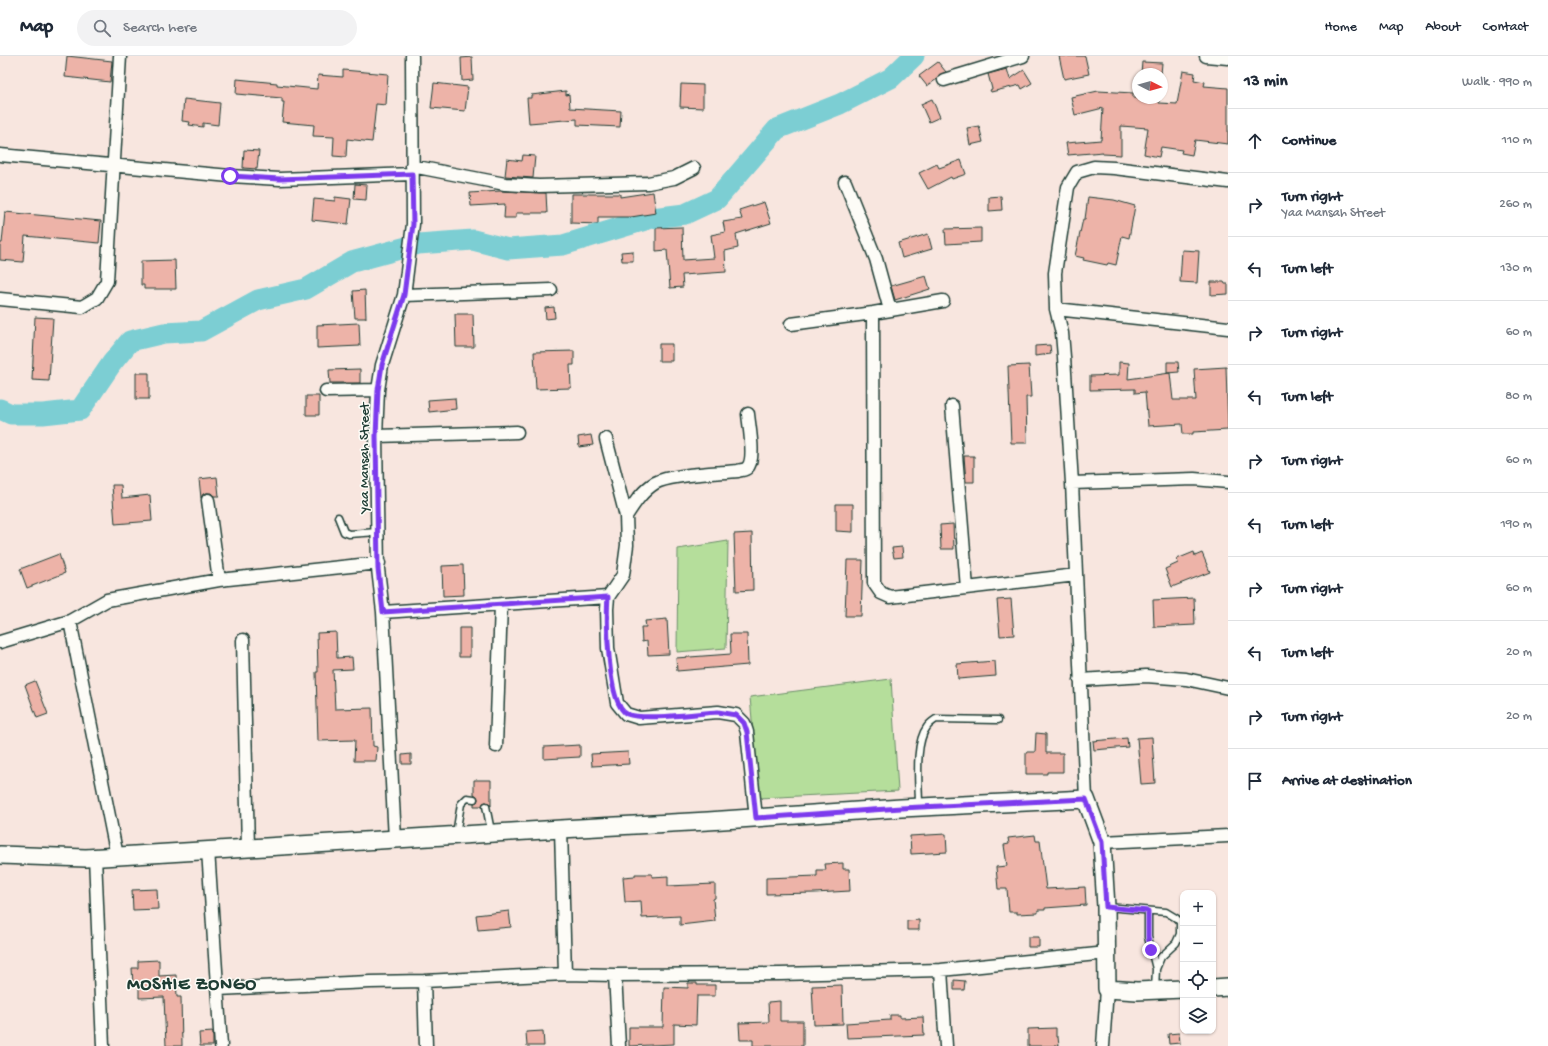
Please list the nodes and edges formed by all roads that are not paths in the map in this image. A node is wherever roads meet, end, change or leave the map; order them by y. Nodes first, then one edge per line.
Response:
1 (120, 56) edge
2 (412, 56) edge
3 (1023, 56) edge
4 (1206, 56) edge
5 (1228, 58) edge
6 (944, 80) dead end
7 (0, 155) edge
8 (113, 166) junction
9 (694, 168) dead end
10 (412, 170) junction
11 (844, 182) dead end
12 (1228, 182) edge
13 (551, 290) dead end
14 (404, 295) junction
15 (0, 299) edge
16 (943, 301) dead end
17 (1056, 309) junction
18 (890, 310) junction
19 (873, 313) junction
20 (791, 324) dead end
21 (1228, 328) edge
22 (378, 390) junction
23 (326, 391) dead end
24 (952, 406) dead end
25 (748, 414) dead end
26 (517, 432) dead end
27 (376, 436) junction
28 (606, 439) dead end
29 (1228, 482) edge
30 (1072, 483) junction
31 (208, 500) dead end
32 (626, 516) junction
33 (338, 517) dead end
34 (378, 532) junction
35 (379, 563) junction
36 (1076, 575) junction
37 (219, 580) junction
38 (966, 588) junction
39 (608, 597) junction
40 (501, 604) junction
41 (383, 612) junction
42 (70, 621) junction
43 (242, 640) dead end
44 (0, 642) edge
45 (1080, 680) junction
46 (1228, 688) edge
47 (998, 720) dead end
48 (496, 746) dead end
49 (474, 799) dead end
50 (1086, 799) junction
51 (486, 806) dead end
52 (919, 807) junction
53 (756, 818) junction
54 (561, 829) junction
55 (491, 833) junction
56 (456, 835) junction
57 (1228, 836) edge
58 (395, 839) junction
59 (1102, 842) junction
60 (248, 848) junction
61 (208, 850) junction
62 (0, 855) edge
63 (116, 856) junction
64 (95, 857) junction
65 (1106, 907) junction
66 (1148, 911) junction
67 (1107, 954) junction
68 (1156, 969) junction
69 (942, 970) junction
70 (565, 974) junction
71 (615, 975) junction
72 (424, 982) junction
73 (1228, 987) edge
74 (1216, 988) edge
75 (218, 989) junction
76 (1107, 989) junction
77 (1180, 989) edge
78 (1155, 990) junction
79 (103, 1046) edge
80 (221, 1046) edge
81 (426, 1046) edge
82 (619, 1046) edge
83 (946, 1046) edge
84 (1102, 1046) edge

1 - 8 street
2 - 10 street, Yaa Mansah Street
3 - 6 street
4 - 5 street
7 - 8 street
8 - 10 street
8 - 15 street
9 - 10 street
10 - 14 street, Yaa Mansah Street
11 - 18 street
12 - 17 street
13 - 14 street
14 - 22 street, Yaa Mansah Street
16 - 18 street
17 - 21 street
17 - 30 street
18 - 19 street
19 - 20 street
19 - 38 street
22 - 23 street
22 - 27 street, Yaa Mansah Street
24 - 38 street
25 - 32 street
26 - 27 street
27 - 34 street, Yaa Mansah Street
28 - 32 street
29 - 30 street
30 - 36 street
31 - 37 street
32 - 39 street
33 - 34 lane
34 - 35 street, Yaa Mansah Street
35 - 37 street
35 - 41 street, Yaa Mansah Street
36 - 38 street
36 - 45 street
37 - 42 street
39 - 40 street
39 - 53 street
40 - 41 street
40 - 48 street
41 - 58 street, Yaa Mansah Street
42 - 44 street
42 - 63 street
43 - 60 street
45 - 46 street
45 - 50 street
47 - 52 lane
49 - 56 lane
50 - 52 street
50 - 59 street
51 - 55 lane
52 - 53 street
53 - 54 street
54 - 55 street
54 - 70 street
55 - 56 street
56 - 58 street
57 - 59 street
58 - 60 street
59 - 65 street
60 - 61 street
61 - 63 street
61 - 75 street
62 - 64 street
63 - 64 street
64 - 79 street
65 - 66 lane
65 - 67 street
66 - 68 lane
66 - 68 lane
67 - 69 street
67 - 76 street
68 - 78 lane
69 - 71 street
69 - 83 street
70 - 71 street
70 - 72 street
71 - 82 street
72 - 75 street
72 - 81 street
73 - 74 street
75 - 80 street
76 - 78 street
76 - 84 street
77 - 78 street

